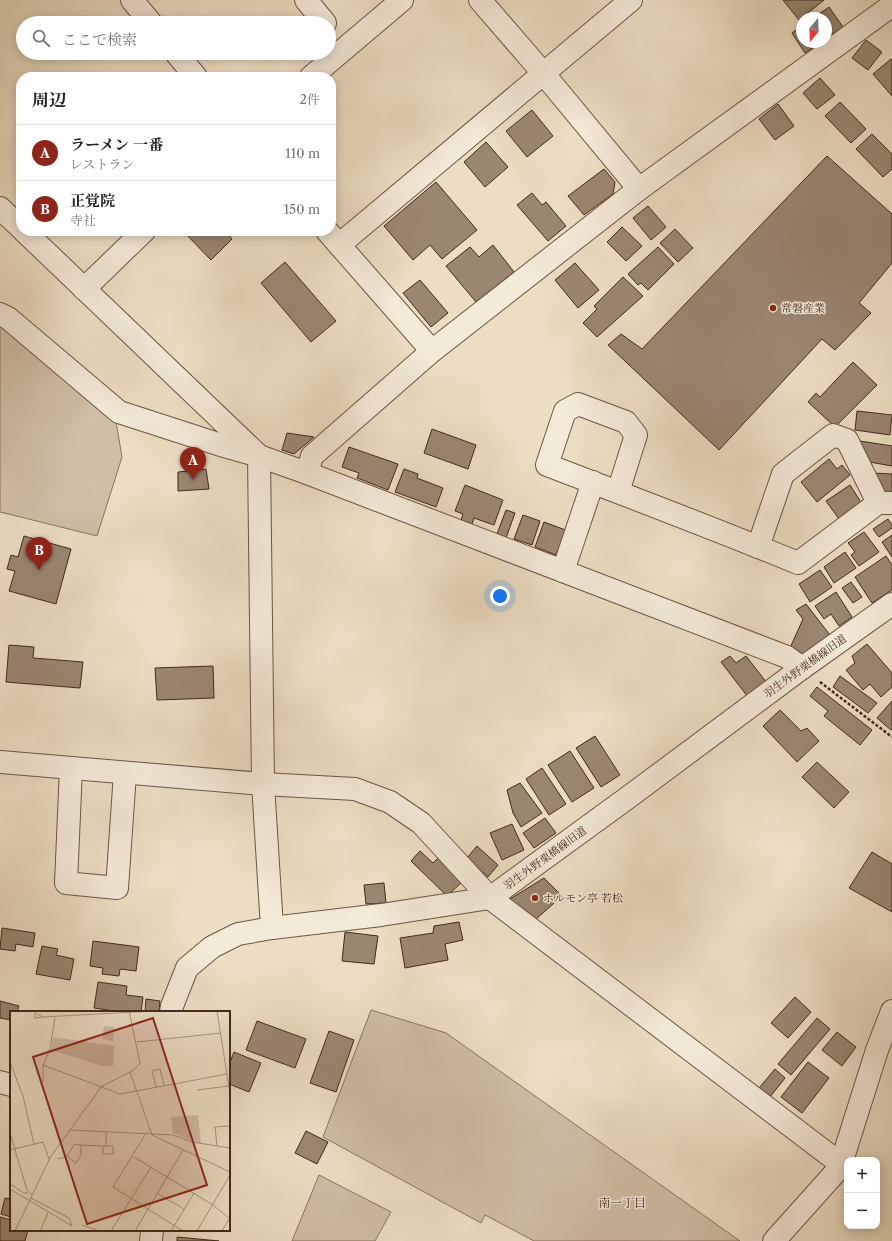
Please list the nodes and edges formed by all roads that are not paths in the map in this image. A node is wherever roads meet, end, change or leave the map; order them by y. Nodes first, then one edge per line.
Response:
1 (132, 0) edge
2 (306, 0) edge
3 (402, 0) edge
4 (480, 0) edge
5 (631, 0) edge
6 (892, 3) edge
7 (145, 16) edge
8 (319, 16) edge
9 (336, 35) edge
10 (346, 47) junction
11 (336, 56) edge
12 (182, 60) edge
13 (331, 60) edge
14 (192, 72) edge
15 (317, 72) edge
16 (543, 73) junction
17 (639, 189) junction
18 (0, 208) edge
19 (16, 223) edge
20 (29, 236) edge
21 (139, 236) edge
22 (336, 236) edge
23 (333, 238) edge
24 (84, 289) junction
25 (0, 314) edge
26 (432, 351) junction
27 (259, 456) junction
28 (307, 473) junction
29 (593, 482) junction
30 (618, 492) junction
31 (885, 503) edge
32 (758, 547) junction
33 (563, 571) junction
34 (892, 604) edge
35 (808, 673) junction
36 (0, 762) edge
37 (71, 768) junction
38 (125, 773) junction
39 (263, 784) junction
40 (490, 898) junction
41 (272, 928) junction
42 (171, 1011) edge
43 (892, 1011) edge
44 (0, 1082) edge
45 (10, 1085) edge
46 (841, 1164) junction
47 (152, 1231) edge
48 (151, 1241) edge
49 (774, 1241) edge

1 - 7 street
2 - 8 street
3 - 10 street
4 - 16 street
5 - 16 street
6 - 17 street
9 - 10 street
10 - 11 street
12 - 14 street
13 - 15 street
16 - 17 street
16 - 22 street
17 - 26 street
18 - 19 street
20 - 24 street
21 - 24 street
23 - 26 street
24 - 27 street
25 - 27 street
26 - 28 street
27 - 28 street
27 - 39 street
28 - 33 street
29 - 30 street
29 - 30 street
29 - 33 street
30 - 32 street
31 - 32 street
31 - 32 street
33 - 35 street
34 - 35 street, 羽生外野栗橋線旧道
35 - 40 street, 羽生外野栗橋線旧道
36 - 37 street
37 - 38 street
37 - 38 street
38 - 39 street
39 - 40 street
39 - 41 street
40 - 41 street, 羽生外野栗橋線旧道
40 - 46 street
41 - 42 street, 羽生外野栗橋線旧道
43 - 46 street
44 - 45 street
46 - 49 street
47 - 48 street

